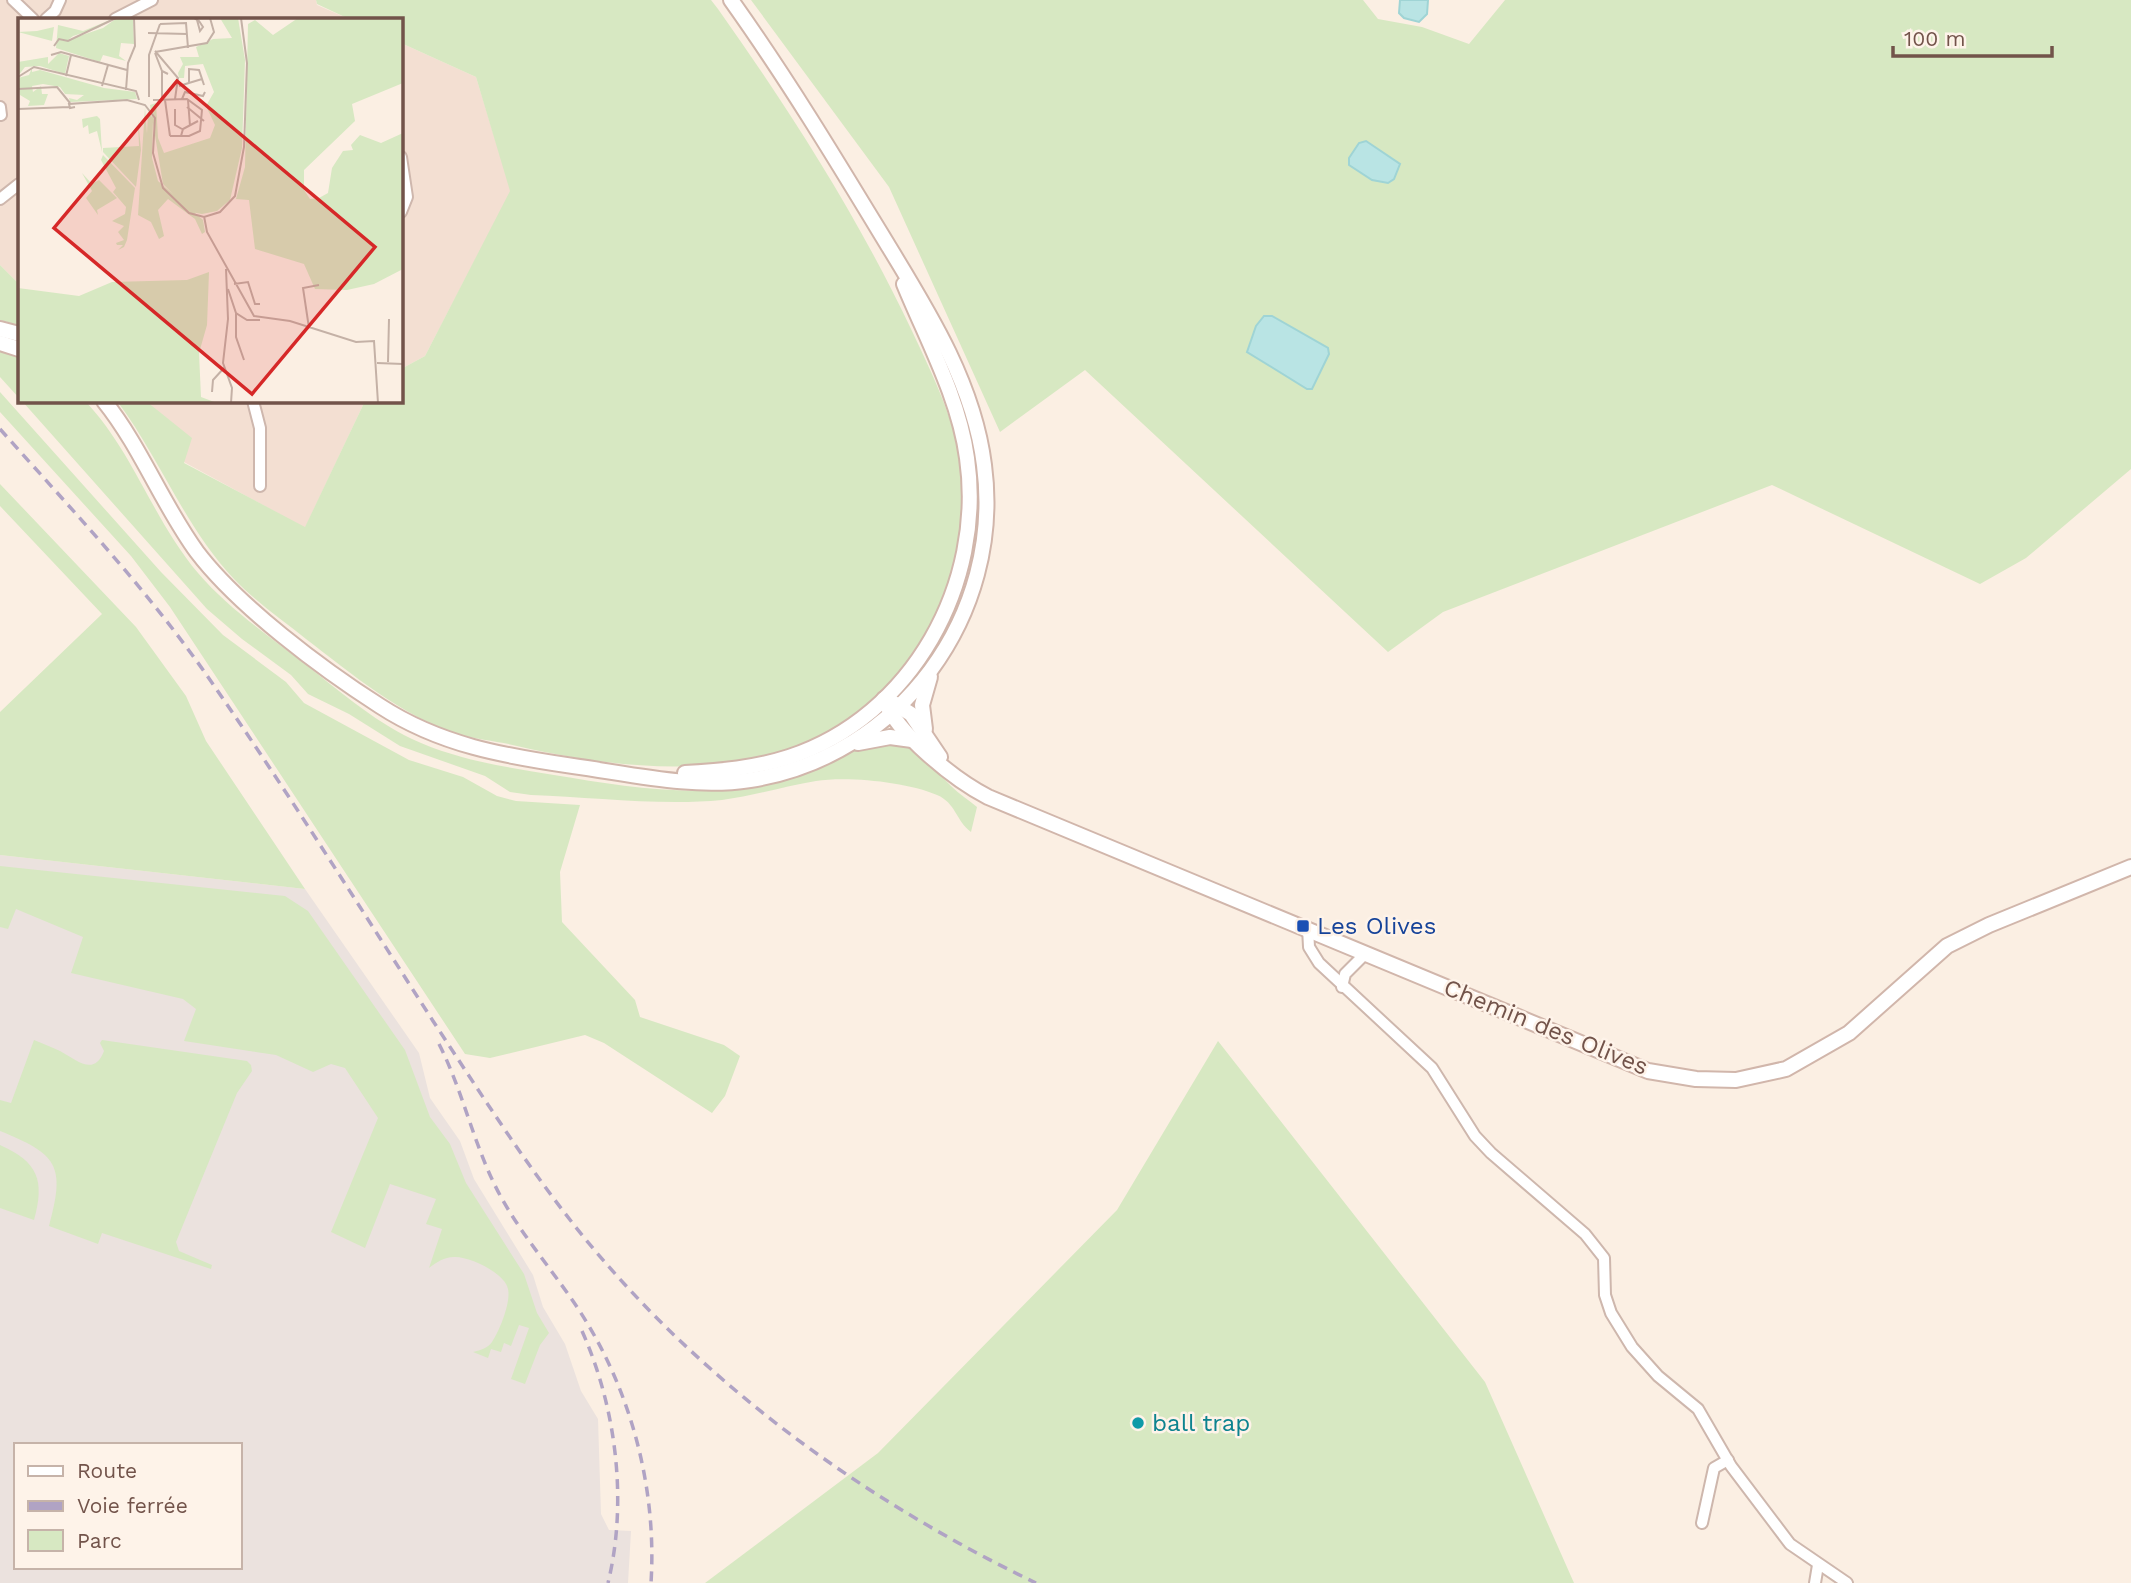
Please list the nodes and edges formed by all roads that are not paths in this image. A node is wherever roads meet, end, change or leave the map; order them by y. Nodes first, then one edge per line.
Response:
1 (13, 0) edge
2 (60, 0) edge
3 (152, 0) edge
4 (731, 0) edge
5 (32, 18) edge
6 (47, 18) edge
7 (117, 18) edge
8 (0, 107) edge
9 (1, 115) edge
10 (402, 164) edge
11 (18, 185) edge
12 (0, 199) edge
13 (402, 210) edge
14 (888, 247) junction
15 (6, 333) edge
16 (18, 348) edge
17 (105, 402) edge
18 (253, 402) edge
19 (260, 486) dead end
20 (932, 669) junction
21 (884, 699) junction
22 (896, 711) junction
23 (919, 737) junction
24 (850, 744) junction
25 (631, 774) junction
26 (2131, 867) edge
27 (1308, 928) junction
28 (1366, 953) junction
29 (1342, 987) junction
30 (1728, 1460) junction
31 (1702, 1523) dead end
32 (1818, 1565) junction
33 (1815, 1583) edge
34 (1847, 1583) edge

1 - 5 street
2 - 6 street
3 - 7 street
4 - 14 main road
8 - 9 street
10 - 13 street
11 - 12 street
14 - 20 main road
14 - 21 main road
15 - 16 main road
17 - 25 main road
18 - 19 street
20 - 22 main road
20 - 23 main road
21 - 22 main road, Chemin des Olives
21 - 25 main road
22 - 23 main road, Chemin des Olives
22 - 24 main road
23 - 24 main road
23 - 27 main road, Chemin des Olives
24 - 25 main road
26 - 28 main road, Chemin des Olives
27 - 28 main road, Chemin des Olives
27 - 29 street
28 - 29 street
29 - 30 street
30 - 31 street
30 - 32 street
32 - 33 street
32 - 34 street

